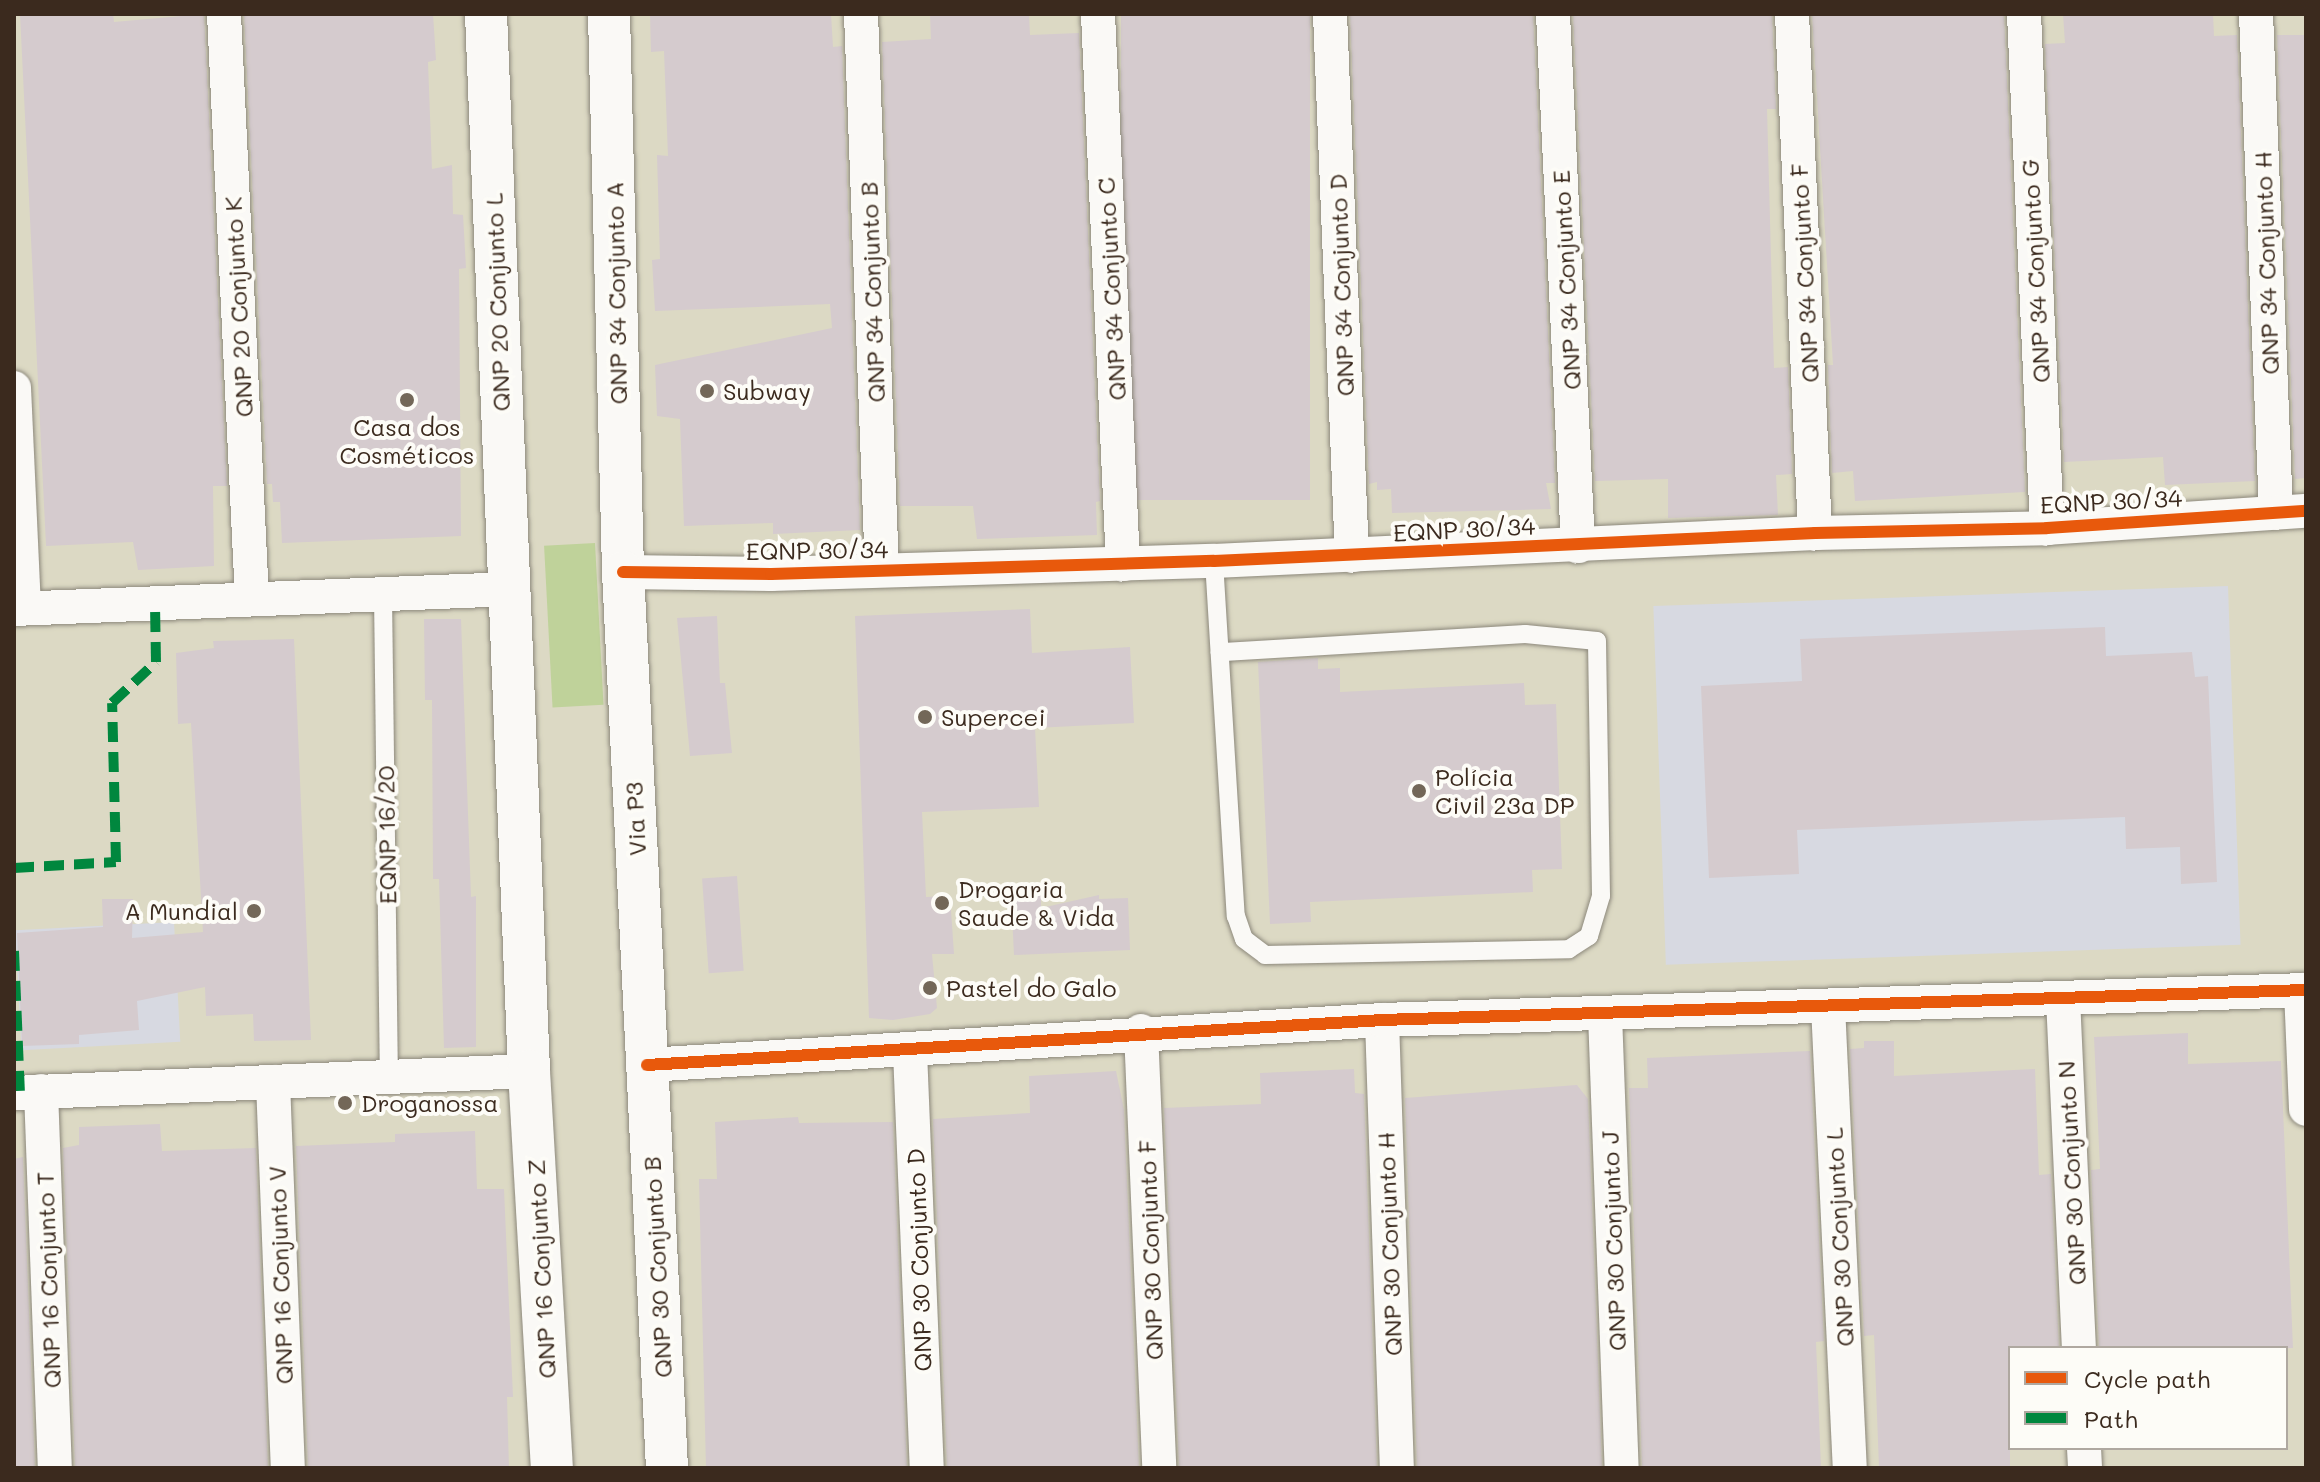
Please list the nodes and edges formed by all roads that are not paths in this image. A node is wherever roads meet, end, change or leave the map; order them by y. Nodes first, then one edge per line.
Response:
1 (224, 14) edge
2 (486, 14) edge
3 (609, 14) edge
4 (861, 14) edge
5 (1098, 14) edge
6 (1330, 14) edge
7 (1553, 14) edge
8 (1792, 14) edge
9 (2024, 14) edge
10 (2256, 14) edge
11 (14, 388) edge
12 (2291, 512) edge
13 (2047, 528) junction
14 (1815, 533) junction
15 (1578, 546) junction
16 (1352, 556) junction
17 (1214, 561) junction
18 (1123, 564) junction
19 (882, 570) junction
20 (623, 572) junction
21 (509, 589) junction
22 (383, 594) junction
23 (252, 599) junction
24 (19, 608) edge
25 (1220, 652) junction
26 (2304, 990) edge
27 (2063, 998) junction
28 (1828, 1006) junction
29 (1605, 1014) junction
30 (1382, 1020) junction
31 (1141, 1031) junction
32 (910, 1051) junction
33 (647, 1065) junction
34 (529, 1071) junction
35 (389, 1076) junction
36 (273, 1082) junction
37 (28, 1092) edge
38 (2306, 1109) edge
39 (2079, 1346) edge
40 (55, 1468) edge
41 (288, 1468) edge
42 (552, 1468) edge
43 (667, 1468) edge
44 (927, 1468) edge
45 (1159, 1468) edge
46 (1397, 1468) edge
47 (1622, 1468) edge
48 (1850, 1468) edge

1 - 23 street, QNP 20 Conjunto K
2 - 21 street, QNP 20 Conjunto L
3 - 20 street, QNP 34 Conjunto A
4 - 19 street, QNP 34 Conjunto B
5 - 18 street, QNP 34 Conjunto C
6 - 16 street, QNP 34 Conjunto D
7 - 15 street, QNP 34 Conjunto E
8 - 14 street, QNP 34 Conjunto F
9 - 13 street, QNP 34 Conjunto G
10 - 12 street, QNP 34 Conjunto H
11 - 24 street
12 - 13 street, EQNP 30/34
13 - 14 street, EQNP 30/34
14 - 15 street, EQNP 30/34
15 - 16 street, EQNP 30/34
16 - 17 street, EQNP 30/34
17 - 18 street, EQNP 30/34
17 - 25 lane
18 - 19 street, EQNP 30/34
19 - 20 street, EQNP 30/34
20 - 33 street, Via P3
21 - 22 street
21 - 34 street
22 - 23 street
22 - 35 lane, EQNP 16/20
23 - 24 street
25 - 25 lane
26 - 27 street
26 - 38 street
27 - 28 street
27 - 39 street, QNP 30 Conjunto N
28 - 29 street
28 - 48 street, QNP 30 Conjunto L
29 - 30 street
29 - 47 street, QNP 30 Conjunto J
30 - 31 street
30 - 46 street, QNP 30 Conjunto H
31 - 32 street
31 - 45 street, QNP 30 Conjunto F
32 - 33 street
32 - 44 street, QNP 30 Conjunto D
33 - 43 street, QNP 30 Conjunto B
34 - 35 street
34 - 42 street, QNP 16 Conjunto Z
35 - 36 street
36 - 37 street
36 - 41 street, QNP 16 Conjunto V
37 - 40 street, QNP 16 Conjunto T

